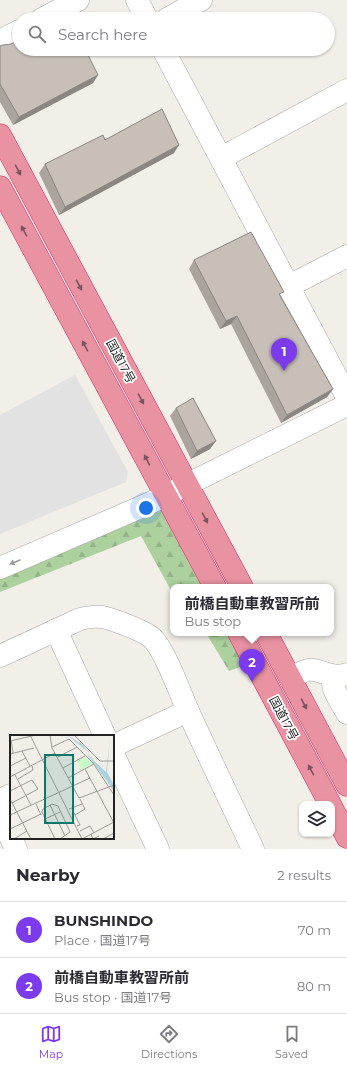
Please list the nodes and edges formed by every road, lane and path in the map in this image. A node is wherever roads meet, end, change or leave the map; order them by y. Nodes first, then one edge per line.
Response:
1 (78, 0) edge
2 (137, 0) edge
3 (201, 0) edge
4 (55, 12) edge
5 (143, 12) edge
6 (180, 12) edge
7 (12, 35) edge
8 (0, 41) edge
9 (167, 56) edge
10 (347, 90) edge
11 (0, 135) edge
12 (220, 158) junction
13 (0, 187) edge
14 (347, 256) edge
15 (289, 286) junction
16 (347, 397) edge
17 (347, 405) edge
18 (186, 484) junction
19 (166, 494) junction
20 (0, 552) edge
21 (0, 568) edge
22 (213, 584) edge
23 (240, 584) edge
24 (56, 630) junction
25 (241, 636) edge
26 (268, 636) edge
27 (0, 656) edge
28 (340, 675) edge
29 (290, 678) junction
30 (188, 711) junction
31 (347, 713) edge
32 (105, 735) edge
33 (114, 746) edge
34 (114, 756) edge
35 (347, 785) edge
36 (10, 795) edge
37 (0, 800) edge
38 (328, 801) edge
39 (335, 814) edge
40 (0, 815) edge
41 (10, 836) edge
42 (347, 837) edge
43 (11, 839) edge
44 (16, 849) edge
45 (158, 849) edge
46 (253, 849) edge

1 - 4 street
2 - 5 street
3 - 6 street
7 - 8 street
9 - 12 street
10 - 12 street
11 -> 18 highway, 国道17号
12 - 15 street
19 -> 13 highway, 国道17号
14 - 15 street
15 - 16 street
17 - 18 street
18 - 19 street
18 -> 23 highway, 国道17号
19 - 20 street
19 -> 21 street
19 - 22 highway, 国道17号
24 - 27 street
24 - 30 street
24 - 32 street
38 -> 25 highway, 国道17号
26 - 29 highway, 国道17号
28 - 29 street
28 - 31 street
29 -> 35 highway, 国道17号
30 - 33 street
30 - 46 street
34 - 45 street
36 - 37 street
39 - 42 highway
40 - 41 street
43 - 44 street

